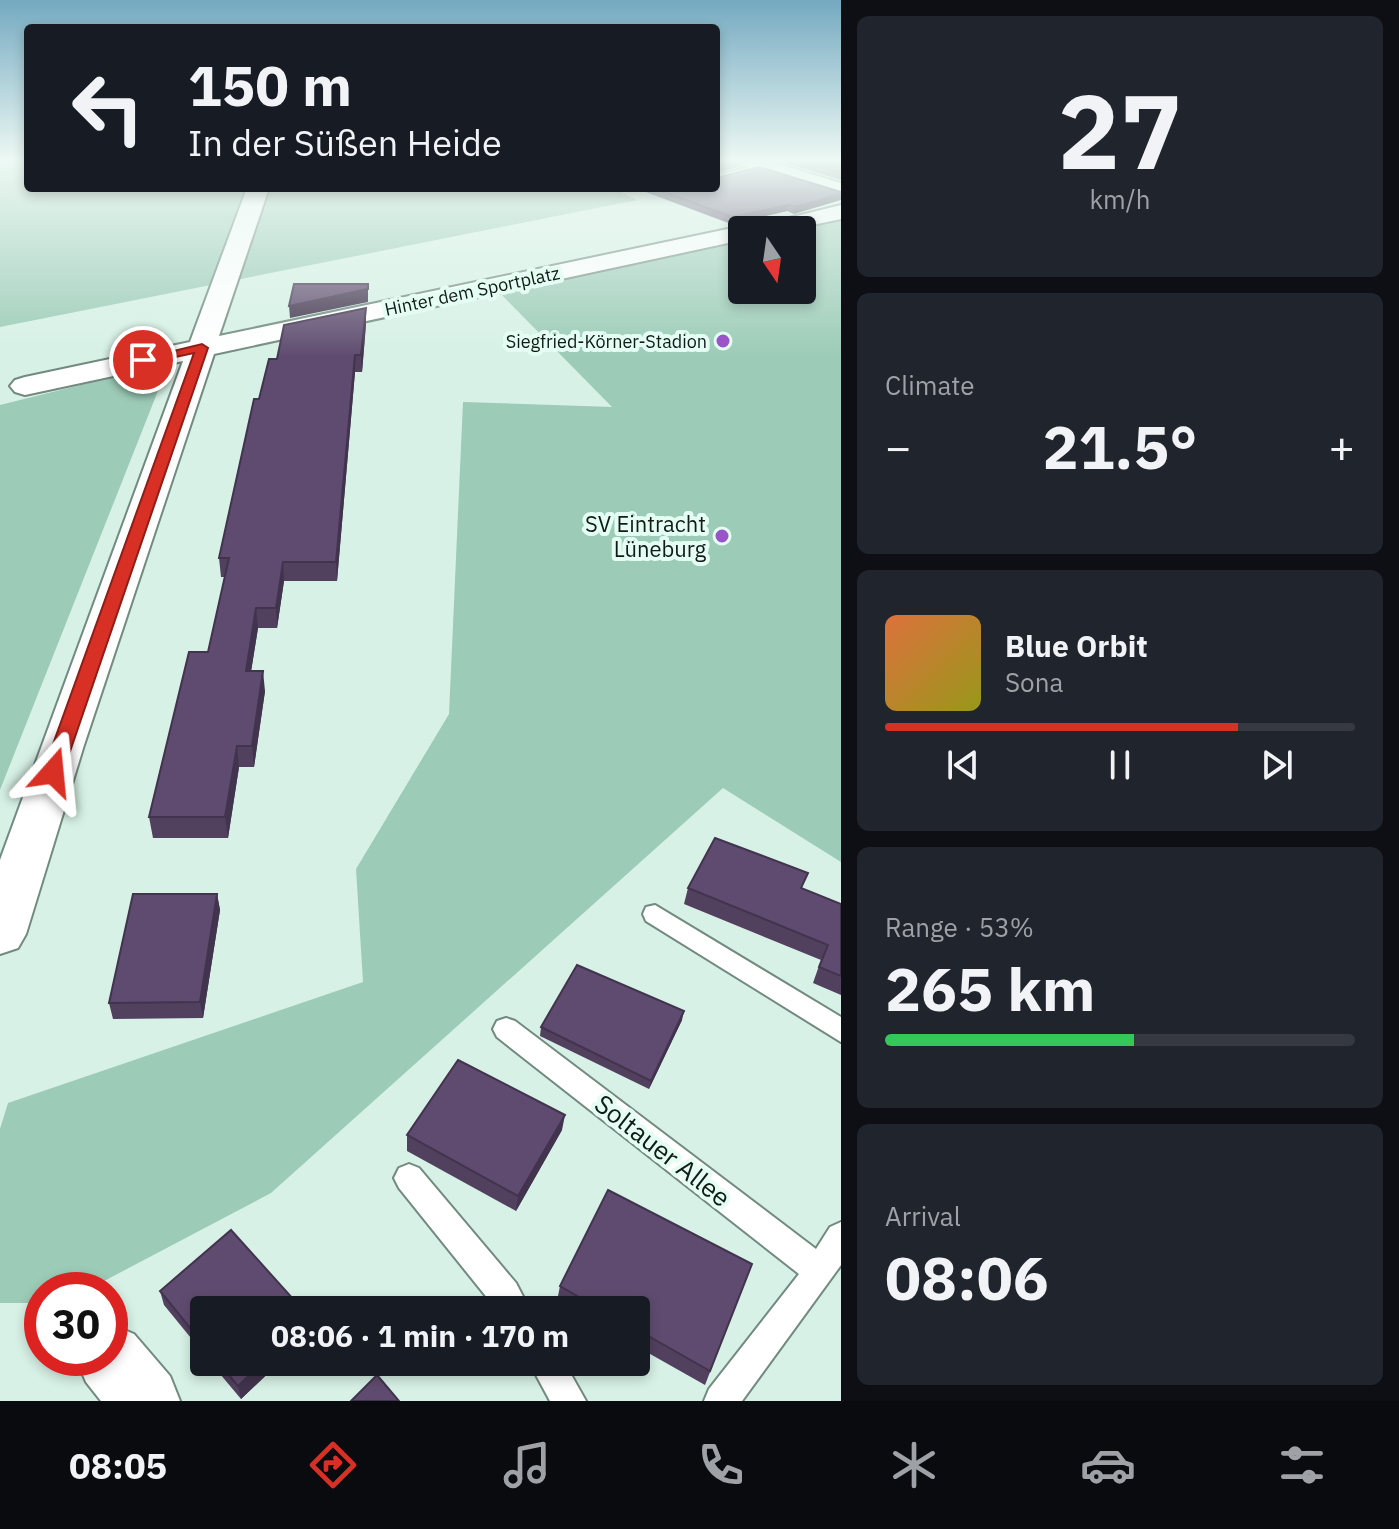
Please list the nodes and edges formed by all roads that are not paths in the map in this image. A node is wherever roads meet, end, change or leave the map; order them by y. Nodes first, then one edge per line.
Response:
1 (245, 226) edge
2 (728, 236) edge
3 (202, 348) junction
4 (25, 386) dead end
5 (655, 914) dead end
6 (0, 934) edge
7 (506, 1029) dead end
8 (841, 1031) edge
9 (409, 1178) dead end
10 (841, 1237) edge
11 (820, 1271) junction
12 (506, 1296) edge
13 (125, 1376) edge
14 (554, 1376) edge
15 (145, 1401) edge
16 (569, 1401) edge
17 (721, 1401) edge

1 - 3 street
2 - 3 street, Hinter dem Sportplatz
3 - 4 street, Hinter dem Sportplatz
3 - 6 street
5 - 8 lane
7 - 11 lane, Soltauer Allee
9 - 12 lane
10 - 11 lane
11 - 17 lane
13 - 15 street
14 - 16 lane

